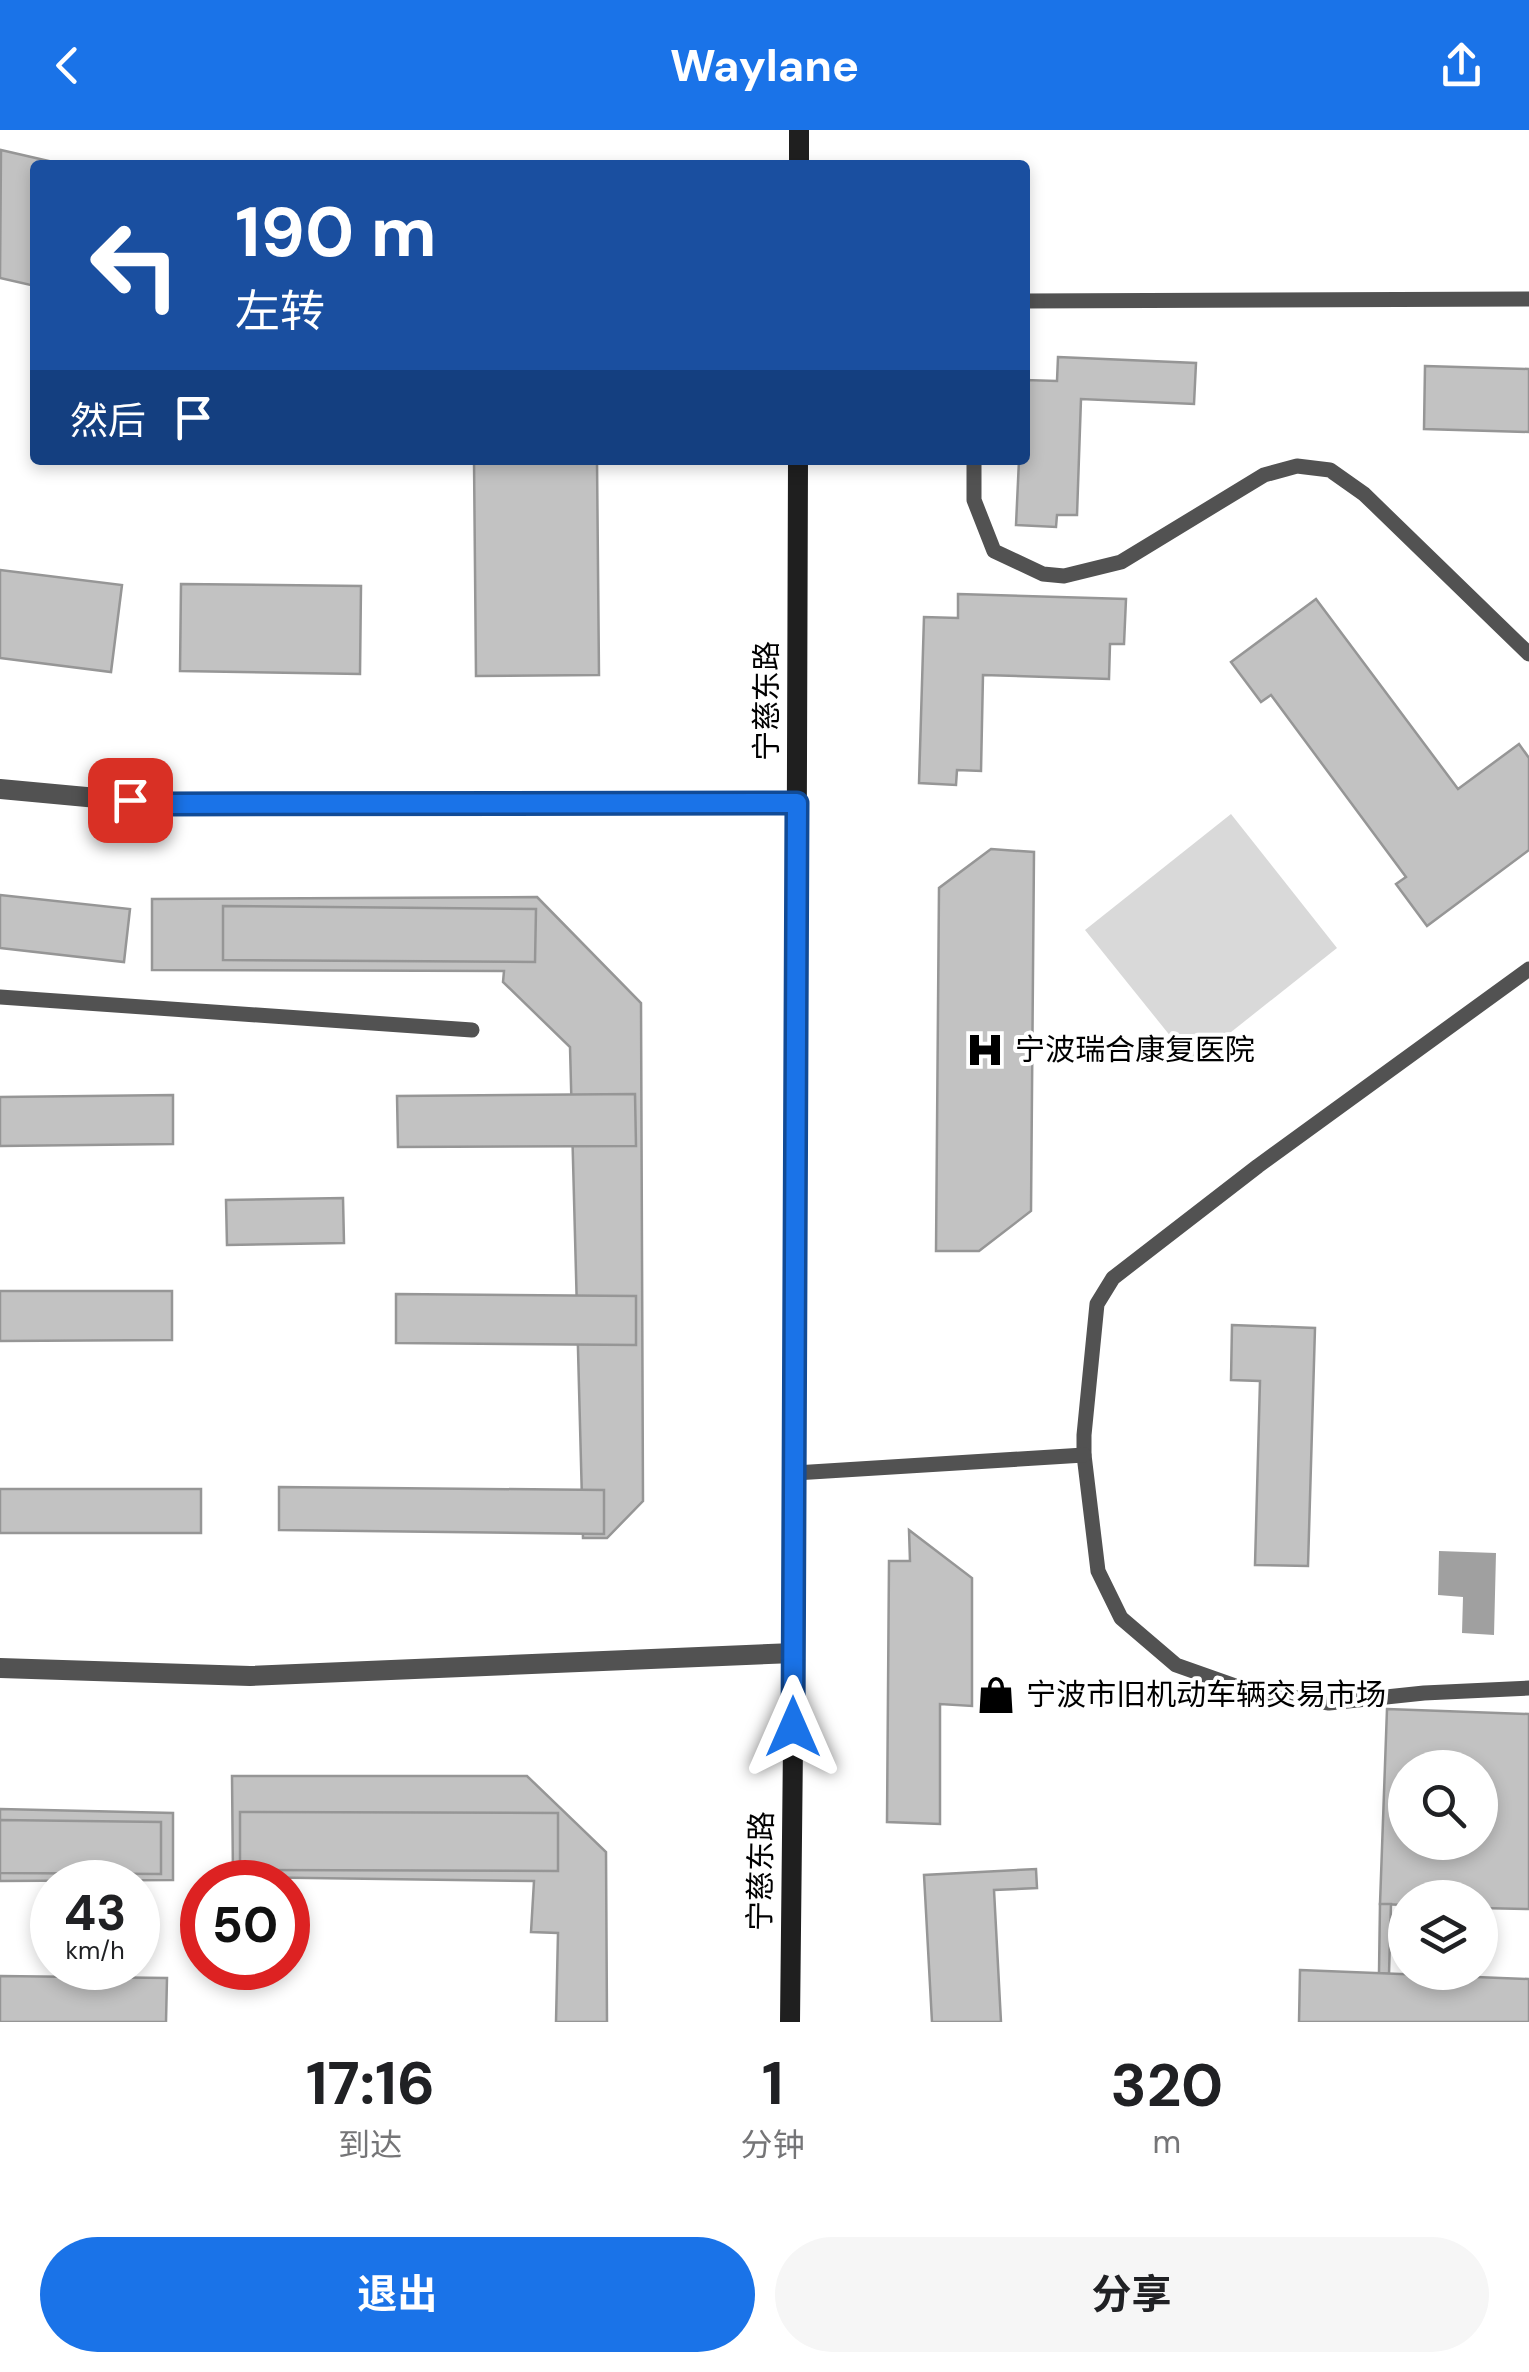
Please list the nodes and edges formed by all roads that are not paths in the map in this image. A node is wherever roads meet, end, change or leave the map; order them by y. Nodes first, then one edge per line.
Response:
1 (799, 130) edge
2 (799, 160) edge
3 (1529, 298) edge
4 (1030, 301) edge
5 (798, 465) edge
6 (974, 465) edge
7 (1529, 654) edge
8 (0, 789) edge
9 (797, 803) junction
10 (1529, 969) edge
11 (0, 997) edge
12 (472, 1030) dead end
13 (1084, 1455) junction
14 (795, 1473) junction
15 (794, 1653) junction
16 (0, 1668) edge
17 (1529, 1688) edge
18 (790, 2022) edge

1 - 2 main road
3 - 4 lane
5 - 9 main road, 宁慈东路
6 - 7 lane
8 - 9 street
9 - 14 main road, 宁慈东路
10 - 13 lane
11 - 12 lane
13 - 14 lane
13 - 17 lane
14 - 15 main road, 宁慈东路
15 - 16 street
15 - 18 main road, 宁慈东路

